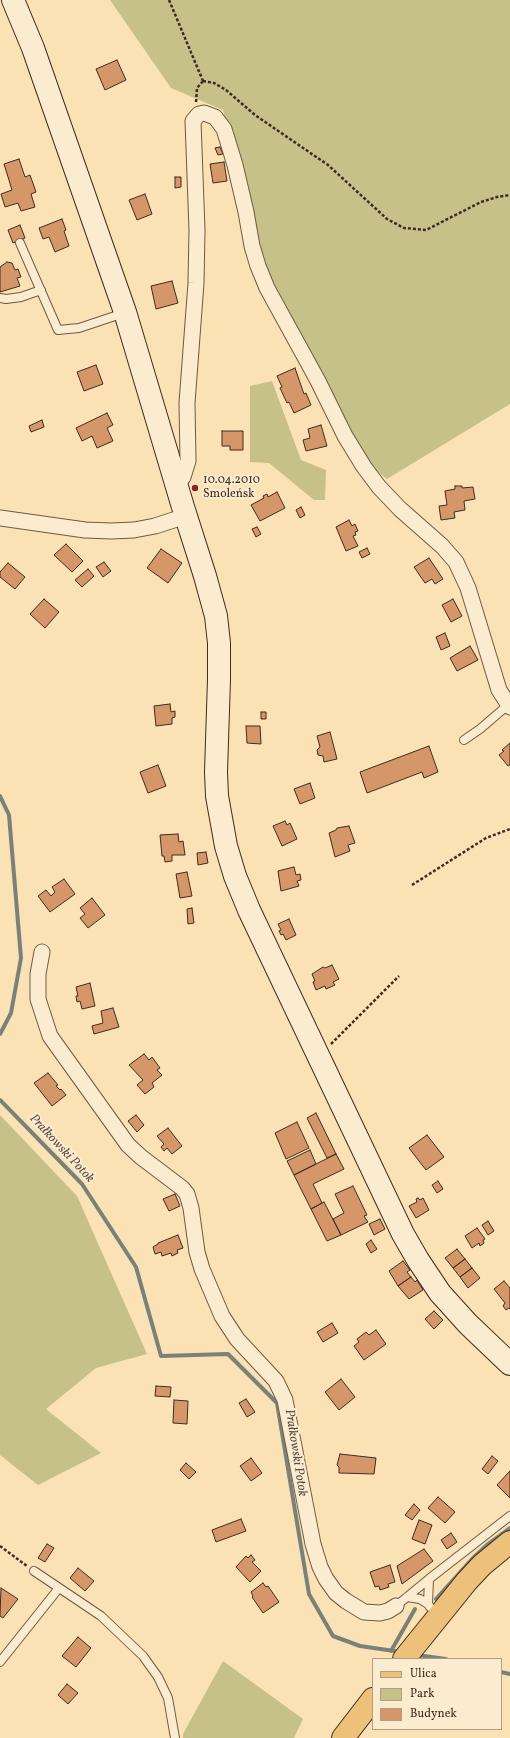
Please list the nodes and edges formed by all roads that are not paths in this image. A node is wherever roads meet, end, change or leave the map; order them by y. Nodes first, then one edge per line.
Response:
1 (13, 0) edge
2 (20, 243) dead end
3 (41, 290) junction
4 (0, 298) edge
5 (125, 312) junction
6 (177, 485) junction
7 (186, 516) junction
8 (0, 518) edge
9 (509, 706) edge
10 (464, 740) dead end
11 (42, 952) dead end
12 (510, 1364) edge
13 (510, 1516) edge
14 (510, 1542) edge
15 (34, 1571) road end
16 (430, 1579) junction
17 (59, 1588) junction
18 (401, 1601) junction
19 (431, 1616) junction
20 (405, 1658) edge
21 (0, 1662) edge
22 (372, 1700) edge
23 (347, 1727) edge
24 (175, 1738) edge

1 - 5 street
2 - 3 lane
3 - 4 lane
3 - 5 lane
5 - 6 street
6 - 7 street
6 - 9 street
7 - 8 street
7 - 12 street
9 - 10 lane
11 - 18 street
13 - 16 lane
14 - 19 main road
15 - 17 lane
16 - 18 lane
16 - 19 lane
17 - 21 lane
17 - 24 lane
18 - 19 lane
19 - 20 main road
22 - 23 main road

